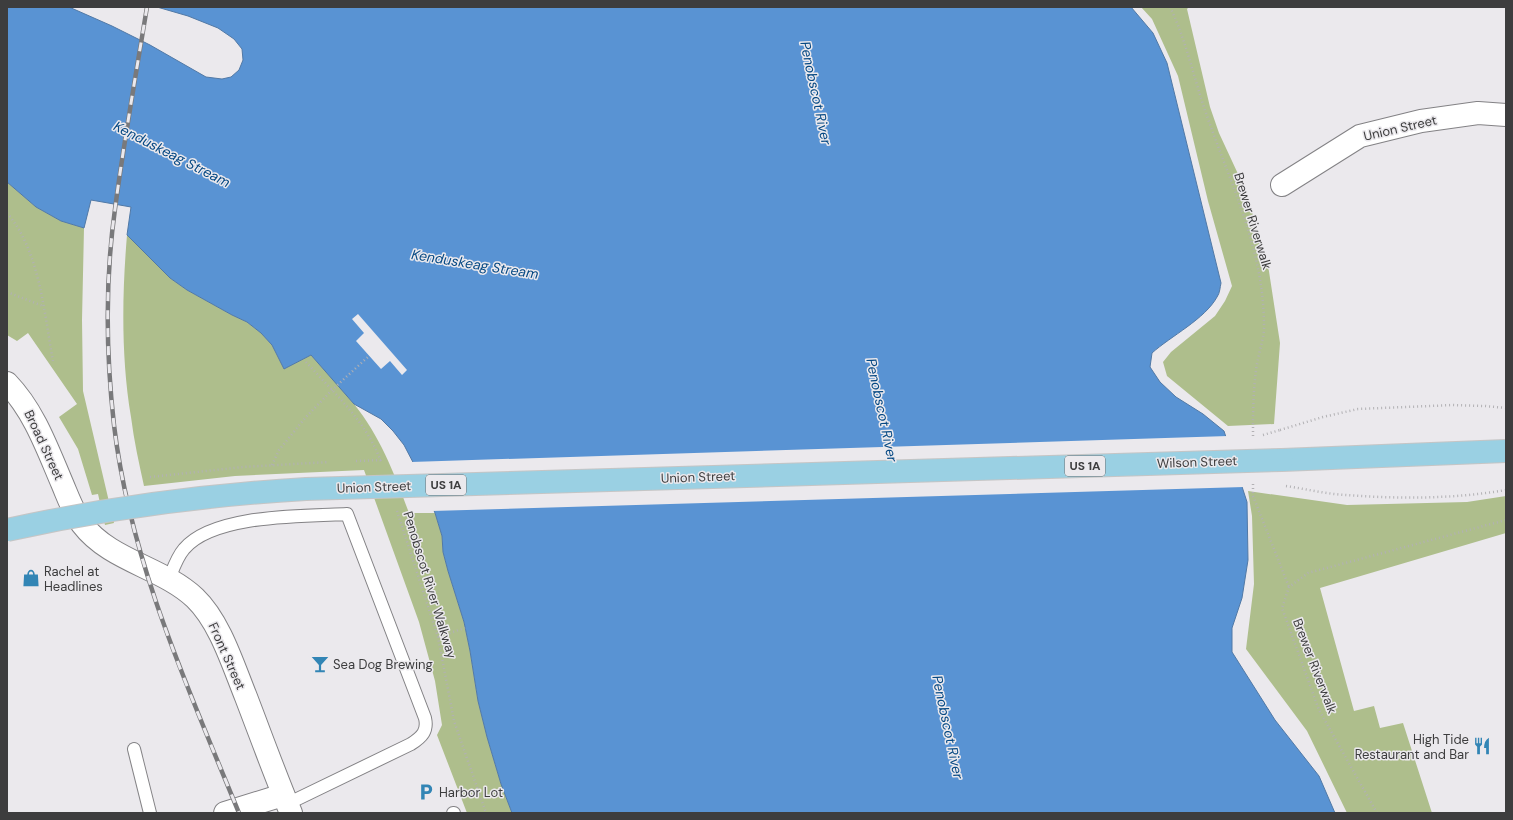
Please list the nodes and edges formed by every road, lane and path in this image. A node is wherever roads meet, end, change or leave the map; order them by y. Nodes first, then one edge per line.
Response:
1 (1170, 7) edge
2 (1506, 115) edge
3 (1282, 185) dead end
4 (7, 213) edge
5 (7, 292) edge
6 (43, 306) junction
7 (369, 356) dead end
8 (53, 361) dead end
9 (306, 362) dead end
10 (7, 383) edge
11 (332, 390) junction
12 (1506, 408) edge
13 (1280, 430) dead end
14 (1253, 440) dead end
15 (1506, 451) edge
16 (272, 465) dead end
17 (383, 468) dead end
18 (888, 472) joint
19 (1253, 480) dead end
20 (1283, 485) dead end
21 (1506, 490) edge
22 (395, 505) dead end
23 (74, 511) junction
24 (1506, 520) edge
25 (7, 529) edge
26 (169, 579) junction
27 (1289, 587) junction
28 (465, 628) dead end
29 (438, 637) junction
30 (134, 749) dead end
31 (287, 804) edge
32 (150, 813) edge
33 (225, 813) edge
34 (486, 813) edge
35 (1377, 813) edge

1 - 14 path, Brewer Riverwalk
2 - 3 street, Union Street
4 - 6 path
5 - 6 path
6 - 8 path
7 - 11 path
9 - 11 path
10 - 23 street, Broad Street
11 - 16 path
11 - 17 path
12 - 13 path
15 - 18 main road, Wilson Street / US 1A, bridge
18 - 25 main road, Union Street / US 1A, bridge
19 - 27 path
20 - 21 path
22 - 29 path, Penobscot River Walkway
23 - 25 street
23 - 26 street, Front Street
24 - 27 path
26 - 31 street, Front Street
26 - 31 lane
27 - 35 path, Brewer Riverwalk
28 - 29 path
29 - 34 path, Penobscot River Walkway
30 - 32 lane
31 - 33 street

